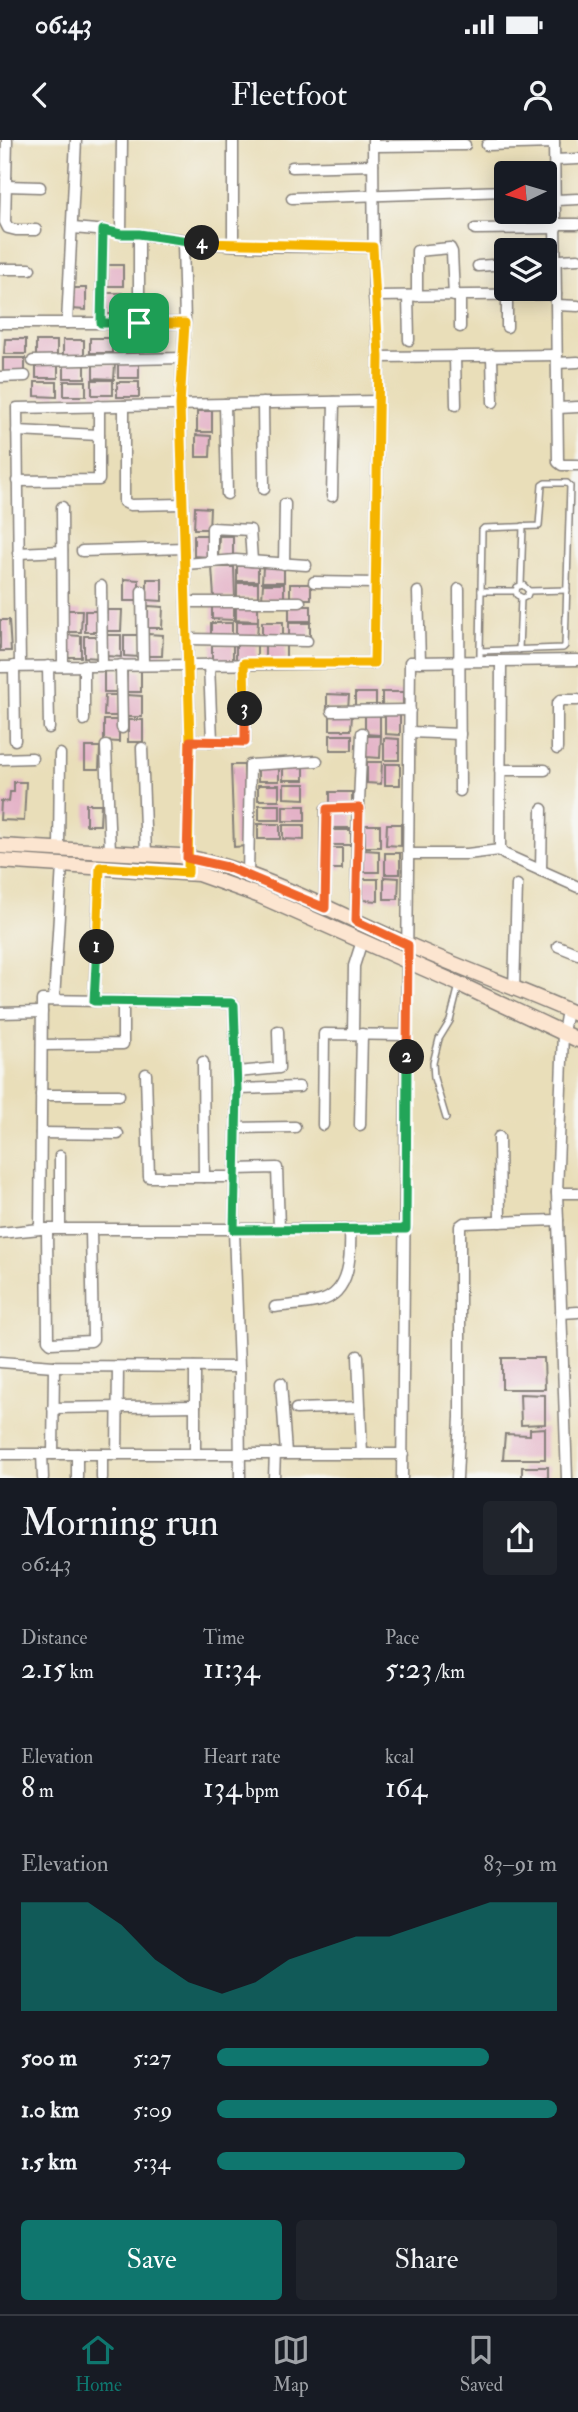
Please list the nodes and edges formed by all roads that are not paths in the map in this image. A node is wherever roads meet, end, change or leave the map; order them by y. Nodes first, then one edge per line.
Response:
1 (7, 140) edge
2 (76, 140) edge
3 (122, 140) edge
4 (233, 140) edge
5 (554, 142) edge
6 (373, 143) edge
7 (465, 145) dead end
8 (487, 145) dead end
9 (578, 159) edge
10 (555, 160) joint
11 (373, 165) junction
12 (292, 166) dead end
13 (6, 186) junction
14 (40, 187) dead end
15 (494, 191) edge
16 (557, 194) edge
17 (373, 195) junction
18 (292, 198) dead end
19 (578, 200) edge
20 (578, 224) edge
21 (556, 226) junction
22 (73, 228) junction
23 (475, 229) dead end
24 (36, 230) dead end
25 (103, 230) junction
26 (121, 234) junction
27 (139, 234) junction
28 (554, 238) edge
29 (183, 242) junction
30 (233, 245) junction
31 (373, 247) junction
32 (578, 259) edge
33 (557, 260) edge
34 (494, 265) edge
35 (478, 266) dead end
36 (0, 269) edge
37 (30, 269) dead end
38 (494, 295) edge
39 (374, 296) junction
40 (413, 296) junction
41 (457, 296) junction
42 (557, 299) edge
43 (507, 301) edge
44 (556, 301) edge
45 (578, 306) edge
46 (0, 323) edge
47 (67, 323) junction
48 (101, 323) junction
49 (139, 323) junction
50 (185, 323) junction
51 (460, 327) dead end
52 (507, 327) dead end
53 (409, 340) dead end
54 (492, 355) junction
55 (455, 356) junction
56 (379, 357) junction
57 (183, 358) junction
58 (557, 359) junction
59 (33, 361) dead end
60 (578, 362) edge
61 (25, 376) dead end
62 (0, 377) edge
63 (377, 401) junction
64 (334, 402) junction
65 (493, 402) dead end
66 (263, 403) junction
67 (225, 404) junction
68 (180, 405) junction
69 (456, 405) dead end
70 (99, 406) junction
71 (124, 406) junction
72 (558, 408) junction
73 (578, 408) edge
74 (17, 431) junction
75 (99, 435) junction
76 (578, 465) edge
77 (18, 481) junction
78 (264, 489) dead end
79 (228, 494) dead end
80 (332, 496) dead end
81 (183, 504) junction
82 (285, 504) dead end
83 (62, 507) dead end
84 (523, 526) junction
85 (185, 548) junction
86 (62, 551) junction
87 (82, 551) dead end
88 (18, 553) junction
89 (252, 561) junction
90 (212, 562) junction
91 (185, 564) junction
92 (284, 564) junction
93 (306, 565) dead end
94 (314, 582) dead end
95 (375, 583) junction
96 (521, 585) junction
97 (101, 586) dead end
98 (459, 589) dead end
99 (567, 590) junction
100 (142, 591) dead end
101 (481, 591) junction
102 (516, 591) junction
103 (529, 591) junction
104 (418, 592) dead end
105 (520, 598) junction
106 (186, 601) junction
107 (300, 602) dead end
108 (188, 639) junction
109 (307, 640) dead end
110 (519, 650) junction
111 (480, 656) junction
112 (578, 660) edge
113 (460, 661) junction
114 (501, 661) junction
115 (420, 662) junction
116 (244, 663) junction
117 (143, 664) junction
118 (188, 664) junction
119 (209, 664) junction
120 (84, 665) junction
121 (102, 665) junction
122 (121, 665) junction
123 (17, 666) junction
124 (48, 666) junction
125 (63, 666) junction
126 (0, 667) edge
127 (578, 700) edge
128 (410, 710) junction
129 (332, 711) dead end
130 (84, 720) dead end
131 (49, 728) dead end
132 (122, 728) dead end
133 (410, 732) junction
134 (362, 733) dead end
135 (460, 734) junction
136 (15, 740) dead end
137 (190, 741) junction
138 (212, 741) junction
139 (106, 746) dead end
140 (142, 748) dead end
141 (557, 749) dead end
142 (60, 754) dead end
143 (32, 758) dead end
144 (0, 759) edge
145 (317, 761) dead end
146 (545, 769) dead end
147 (500, 770) junction
148 (460, 791) dead end
149 (359, 808) junction
150 (542, 809) dead end
151 (0, 846) edge
152 (59, 849) junction
153 (500, 850) junction
154 (110, 852) junction
155 (146, 854) junction
156 (409, 854) junction
157 (187, 858) junction
158 (0, 861) edge
159 (62, 865) junction
160 (100, 867) junction
161 (541, 871) junction
162 (188, 873) junction
163 (248, 876) junction
164 (517, 885) dead end
165 (578, 887) edge
166 (325, 908) junction
167 (356, 921) junction
168 (362, 941) junction
169 (408, 945) junction
170 (558, 946) dead end
171 (578, 954) edge
172 (407, 961) junction
173 (459, 984) junction
174 (514, 990) junction
175 (54, 1000) junction
176 (94, 1001) junction
177 (123, 1001) junction
178 (42, 1012) junction
179 (573, 1012) edge
180 (0, 1013) edge
181 (278, 1031) dead end
182 (563, 1033) junction
183 (358, 1034) junction
184 (407, 1035) junction
185 (578, 1040) edge
186 (42, 1045) junction
187 (203, 1062) dead end
188 (237, 1072) junction
189 (146, 1074) dead end
190 (299, 1087) dead end
191 (237, 1089) junction
192 (41, 1095) junction
193 (118, 1095) dead end
194 (446, 1118) dead end
195 (323, 1125) dead end
196 (360, 1125) dead end
197 (295, 1127) dead end
198 (236, 1128) junction
199 (41, 1133) junction
200 (118, 1134) dead end
201 (499, 1137) dead end
202 (60, 1156) dead end
203 (236, 1173) junction
204 (204, 1177) junction
205 (557, 1193) junction
206 (578, 1193) edge
207 (558, 1220) junction
208 (500, 1222) junction
209 (279, 1228) junction
210 (43, 1229) junction
211 (60, 1229) junction
212 (350, 1229) junction
213 (406, 1229) junction
214 (91, 1230) junction
215 (234, 1230) junction
216 (0, 1233) edge
217 (275, 1307) dead end
218 (578, 1312) edge
219 (561, 1313) junction
220 (358, 1356) dead end
221 (0, 1362) edge
222 (54, 1366) junction
223 (118, 1367) junction
224 (195, 1367) junction
225 (239, 1367) junction
226 (281, 1383) dead end
227 (195, 1406) junction
228 (360, 1407) junction
229 (53, 1408) junction
230 (118, 1408) junction
231 (296, 1409) dead end
232 (280, 1453) junction
233 (0, 1454) edge
234 (48, 1454) junction
235 (77, 1454) junction
236 (102, 1454) junction
237 (117, 1454) junction
238 (195, 1454) junction
239 (240, 1454) junction
240 (362, 1454) junction
241 (403, 1454) junction
242 (571, 1475) edge
243 (43, 1478) edge
244 (78, 1478) edge
245 (102, 1478) edge
246 (240, 1478) edge
247 (274, 1478) edge
248 (402, 1478) edge
249 (457, 1478) edge

1 - 13 street
2 - 22 street
3 - 26 street
4 - 30 street
5 - 8 street
5 - 10 street
6 - 7 street
6 - 11 street
9 - 10 street
11 - 12 street
11 - 17 street
13 - 14 street
13 - 24 street
15 - 17 street
16 - 19 street
17 - 18 street
17 - 31 street
20 - 21 street
21 - 23 street
21 - 28 street
22 - 25 street
22 - 47 street
25 - 26 street
25 - 48 street
26 - 27 street
27 - 29 street
27 - 49 street
29 - 30 street
29 - 50 street
30 - 31 street
31 - 39 street
32 - 33 street
34 - 35 street
36 - 37 street
38 - 41 street
39 - 40 street
39 - 56 street
40 - 41 street
40 - 41 street
40 - 53 street
41 - 51 street
42 - 45 street
43 - 52 street
44 - 58 street
46 - 47 street
47 - 48 street
48 - 49 street
49 - 50 street
50 - 57 street
54 - 55 street
54 - 58 street
54 - 65 street
55 - 56 street
55 - 69 street
56 - 63 street
57 - 59 street
57 - 68 street
58 - 60 street
58 - 72 street
61 - 62 street
63 - 64 street
63 - 95 street
64 - 66 street
64 - 80 street
66 - 67 street
66 - 78 street
67 - 68 street
67 - 79 street
68 - 71 street
68 - 81 street
70 - 71 street
70 - 74 street
70 - 75 street
71 - 81 street
72 - 73 street
72 - 76 street
74 - 75 street
74 - 77 street
75 - 77 street
77 - 88 street
81 - 85 street
82 - 92 street
83 - 86 street
84 - 96 lane
84 - 99 lane
84 - 101 lane
85 - 87 street
85 - 91 street
86 - 88 street
86 - 125 street
88 - 123 street
89 - 90 street
89 - 90 street
89 - 92 street
90 - 91 street
91 - 106 street
92 - 93 street
94 - 95 street
95 - 116 street
96 - 102 lane
96 - 103 lane
97 - 121 street
98 - 113 street
99 - 103 lane
99 - 110 lane
100 - 117 street
101 - 102 lane
101 - 111 lane
102 - 105 lane
103 - 105 lane
104 - 115 street
105 - 110 lane
106 - 107 street
106 - 108 street
108 - 109 street
108 - 118 street
110 - 111 lane
111 - 113 street
111 - 114 street
112 - 114 street
113 - 115 street
113 - 135 street
114 - 147 street
115 - 128 street
116 - 119 street
116 - 138 street
117 - 118 street
117 - 122 street
118 - 119 street
118 - 137 street
119 - 138 street
120 - 121 street
120 - 125 street
120 - 130 street
121 - 122 street
122 - 132 street
123 - 124 street
123 - 126 street
123 - 136 street
124 - 125 street
124 - 131 street
127 - 141 street
128 - 129 street
128 - 133 street
133 - 135 street
133 - 156 street
134 - 149 street
135 - 148 street
137 - 138 street
137 - 157 street
139 - 154 street
140 - 155 street
142 - 152 street
143 - 144 street
145 - 163 street
146 - 147 street
147 - 153 street
149 - 166 street
149 - 167 street
150 - 161 street
151 - 152 street
152 - 154 street
153 - 156 street
153 - 161 street
154 - 155 street
155 - 157 street
156 - 169 street
157 - 162 street
157 - 163 street
158 - 159 street
159 - 160 street
159 - 175 street
160 - 162 street
160 - 176 street
161 - 165 street
162 - 168 street
163 - 166 street
164 - 174 street
166 - 167 street
167 - 169 street
168 - 172 street
168 - 183 street
169 - 172 street
169 - 174 street
170 - 171 street
172 - 173 street
172 - 184 street
173 - 182 street
173 - 194 lane
174 - 179 street
175 - 176 street
175 - 178 street
176 - 177 street
177 - 186 street
177 - 188 street
178 - 180 street
178 - 186 street
179 - 182 street
181 - 188 street
182 - 185 street
182 - 205 street
183 - 184 street
183 - 195 street
183 - 196 street
184 - 213 street
186 - 192 street
187 - 204 street
188 - 191 street
189 - 204 street
190 - 191 street
191 - 198 street
192 - 193 street
192 - 199 street
197 - 198 street
198 - 203 street
199 - 200 street
199 - 210 street
201 - 208 street
202 - 211 street
203 - 204 street
203 - 209 street
203 - 215 street
205 - 206 street
205 - 207 street
207 - 208 street
207 - 219 street
208 - 249 street
209 - 212 street
209 - 215 street
210 - 211 street
210 - 214 street
210 - 216 street
211 - 214 street
212 - 213 street
212 - 217 street
213 - 241 street
214 - 215 street
215 - 225 street
218 - 219 street
219 - 242 street
220 - 228 street
221 - 222 street
222 - 223 street
222 - 229 street
223 - 224 street
223 - 230 street
224 - 225 street
224 - 227 street
225 - 239 street
226 - 232 street
227 - 230 street
227 - 238 street
228 - 231 street
228 - 240 street
229 - 230 street
229 - 234 street
230 - 237 street
232 - 239 street
232 - 240 street
232 - 247 street
233 - 234 street
234 - 235 street
234 - 243 street
235 - 236 street
235 - 244 street
236 - 237 street
236 - 245 street
237 - 238 street
238 - 239 street
239 - 246 street
240 - 241 street
241 - 248 street

